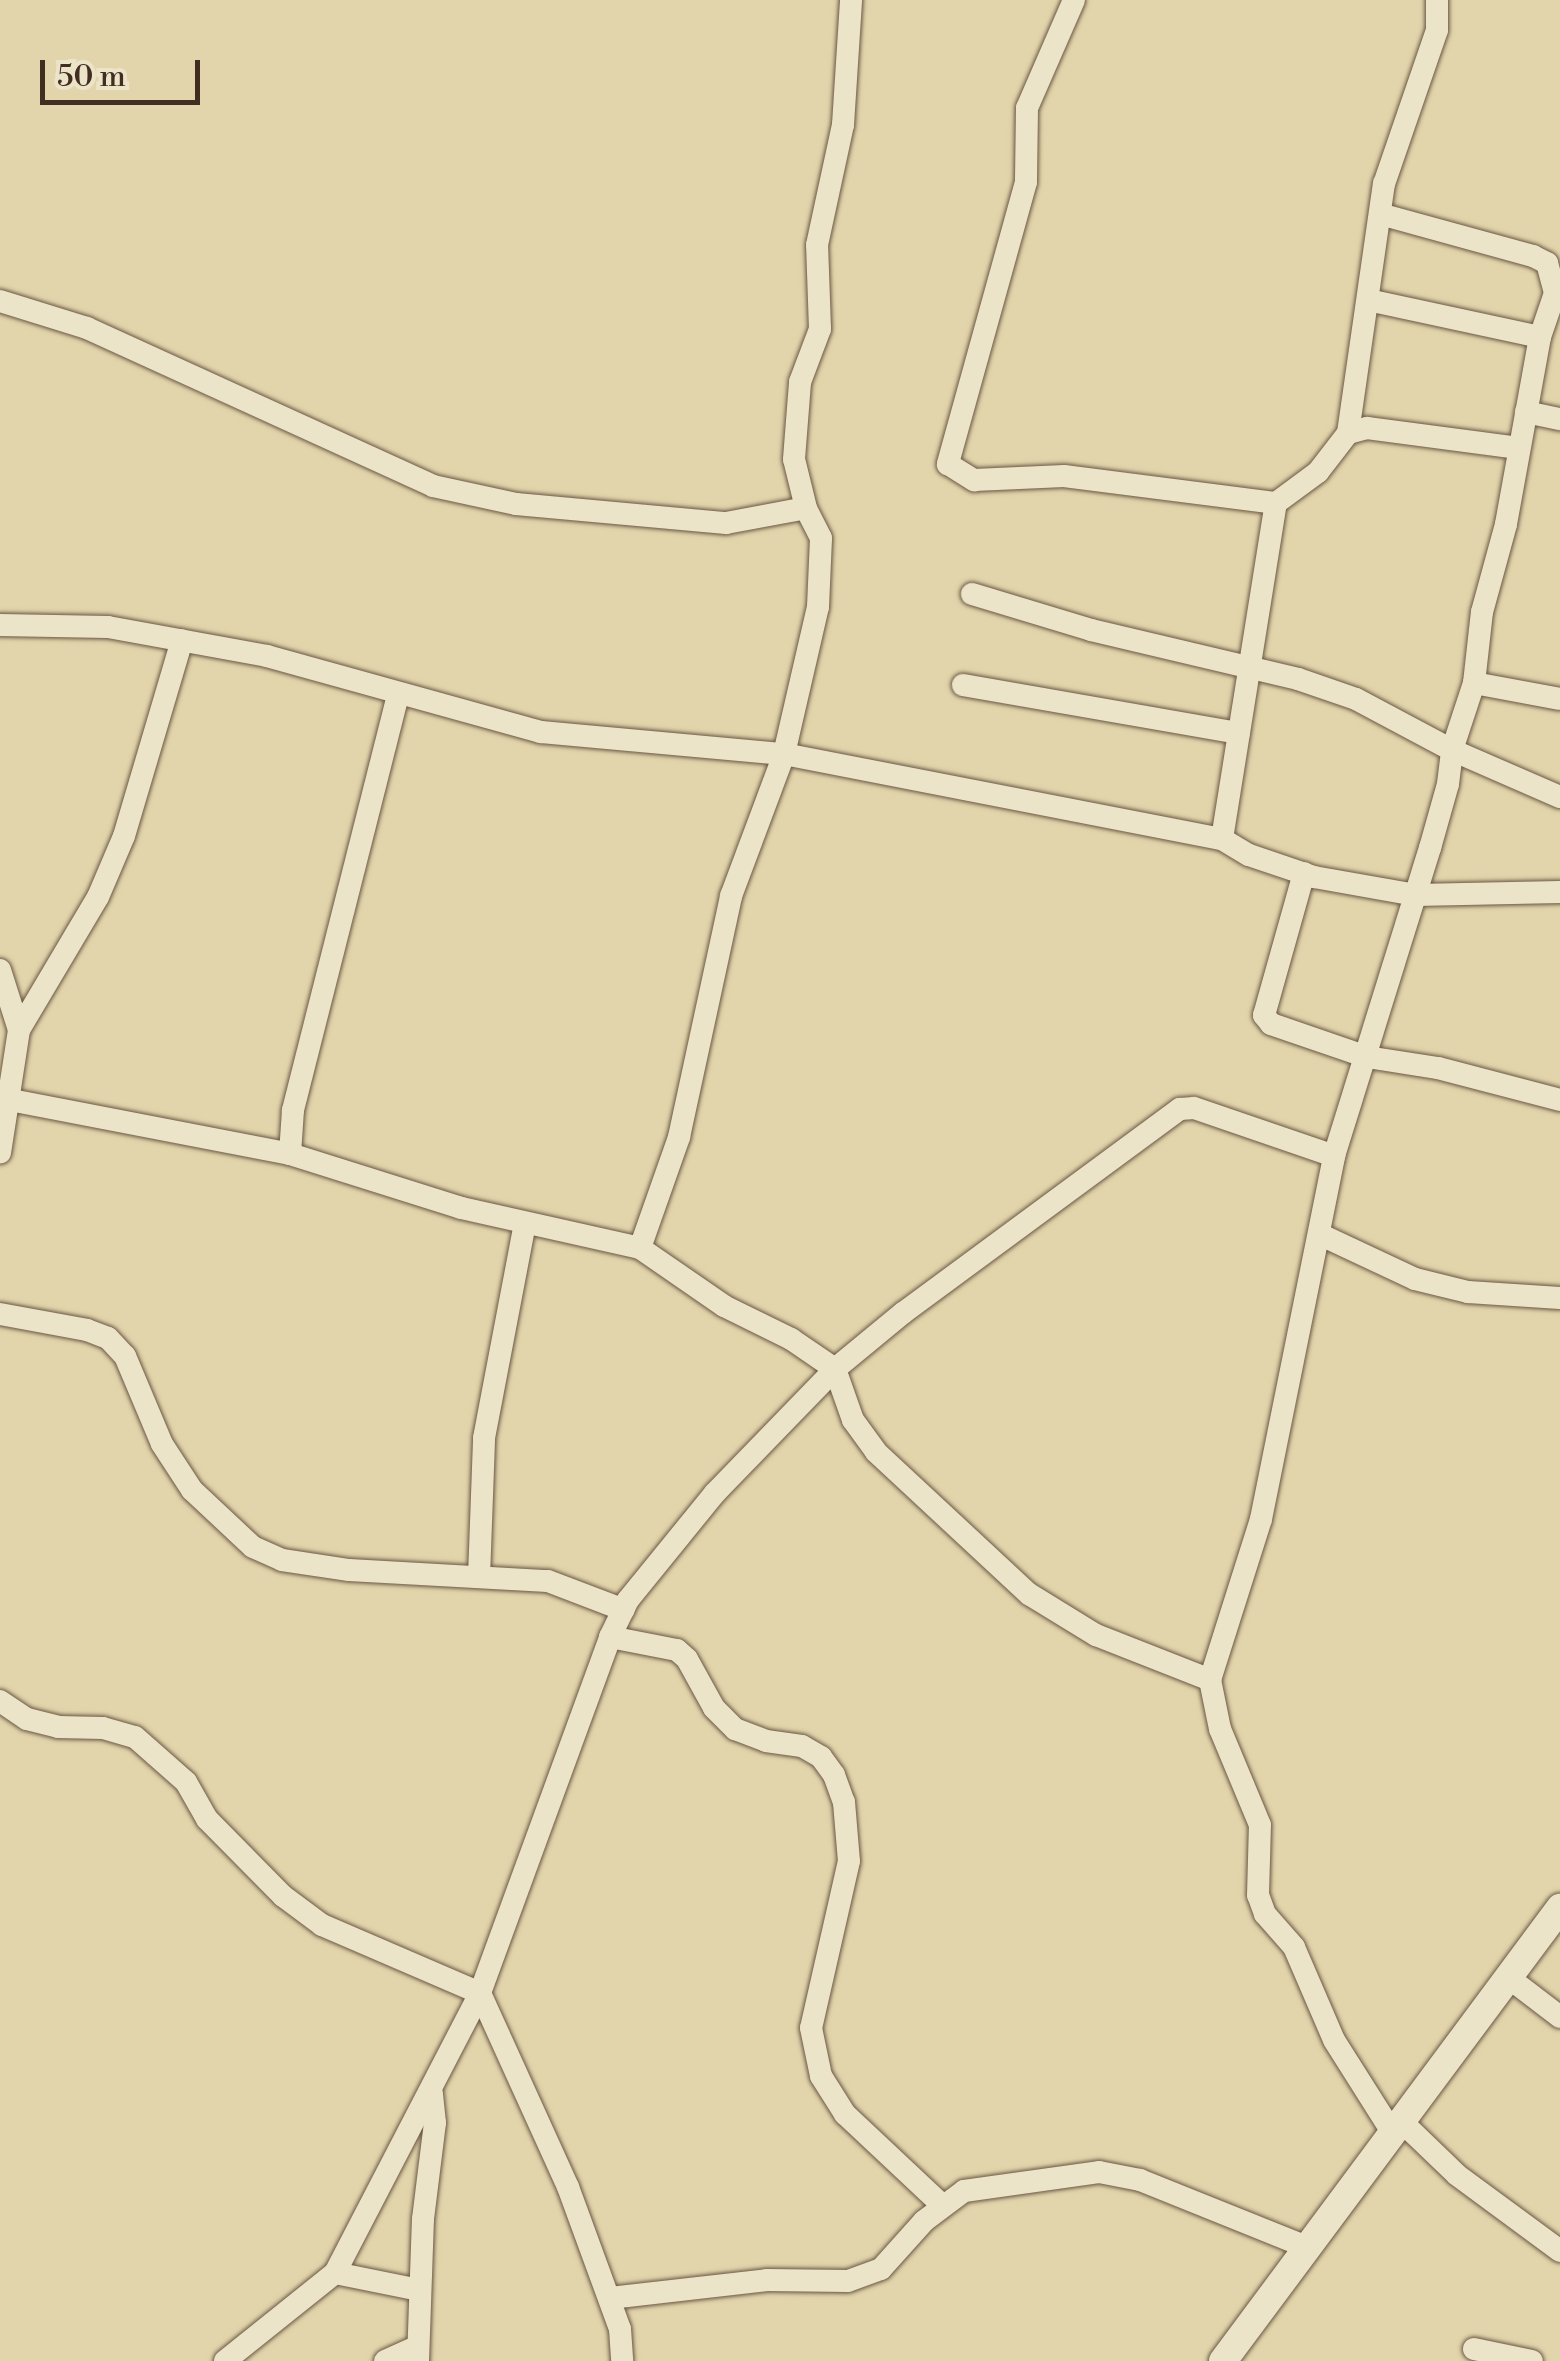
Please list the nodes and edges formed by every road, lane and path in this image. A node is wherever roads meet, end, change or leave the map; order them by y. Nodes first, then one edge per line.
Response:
1 (851, 0) edge
2 (1074, 0) edge
3 (1436, 0) edge
4 (1380, 214) junction
5 (1558, 294) edge
6 (1368, 300) junction
7 (0, 301) edge
8 (1540, 338) junction
9 (1526, 412) junction
10 (1560, 419) edge
11 (1348, 432) junction
12 (1518, 448) junction
13 (1276, 503) junction
14 (806, 508) junction
15 (972, 594) dead end
16 (0, 625) edge
17 (182, 640) junction
18 (1249, 670) junction
19 (1474, 683) junction
20 (962, 685) dead end
21 (398, 695) junction
22 (1560, 699) edge
23 (1239, 732) junction
24 (1452, 750) junction
25 (784, 754) junction
26 (1560, 797) edge
27 (1222, 839) junction
28 (1304, 873) junction
29 (1560, 892) edge
30 (1416, 895) junction
31 (0, 970) edge
32 (19, 1030) junction
33 (1366, 1056) junction
34 (4, 1099) edge
35 (1560, 1100) edge
36 (0, 1153) edge
37 (290, 1154) junction
38 (1334, 1156) junction
39 (526, 1224) junction
40 (1319, 1234) junction
41 (640, 1248) junction
42 (1560, 1298) edge
43 (0, 1314) edge
44 (836, 1369) junction
45 (479, 1577) junction
46 (624, 1610) junction
47 (610, 1637) junction
48 (1210, 1680) junction
49 (0, 1701) edge
50 (1560, 1908) edge
51 (1509, 1978) junction
52 (480, 1993) junction
53 (1560, 2017) edge
54 (432, 2093) junction
55 (1398, 2129) junction
56 (944, 2206) junction
57 (1309, 2248) junction
58 (1560, 2251) edge
59 (336, 2273) junction
60 (419, 2290) junction
61 (610, 2298) junction
62 (1474, 2350) dead end
63 (418, 2354) edge
64 (225, 2361) edge
65 (385, 2361) edge
66 (622, 2361) edge
67 (1224, 2361) edge
68 (1532, 2361) edge

1 - 14 street
2 - 13 street
3 - 4 street
4 - 5 street
4 - 6 street
5 - 8 street
6 - 8 street
6 - 11 street
7 - 14 street
8 - 9 street
9 - 10 street
9 - 12 street
11 - 12 street
11 - 13 street
12 - 19 street
13 - 18 street
14 - 25 street
15 - 18 street
16 - 17 street
17 - 21 street
17 - 32 street
18 - 23 street
18 - 24 street
19 - 22 street
19 - 24 street
20 - 23 street
21 - 25 street
21 - 37 street
23 - 27 street
24 - 26 street
24 - 30 street
25 - 27 street
25 - 41 street
27 - 28 street
28 - 30 street
28 - 33 street
29 - 30 street
30 - 33 street
31 - 32 street
32 - 34 street
33 - 35 street
33 - 38 street
34 - 36 street
34 - 37 street
37 - 39 street
38 - 40 street
38 - 44 street
39 - 41 street
39 - 45 street
40 - 42 street
40 - 48 street
41 - 44 street
43 - 45 street
44 - 46 street
44 - 48 street
45 - 46 street
46 - 47 street
47 - 52 street
47 - 56 street
48 - 55 street
49 - 52 street
50 - 51 street
51 - 53 street
51 - 55 street
52 - 54 street
52 - 61 street
54 - 59 street
54 - 60 street
55 - 57 street
55 - 58 street
56 - 57 street
56 - 61 street
57 - 67 street
59 - 60 street
59 - 64 street
60 - 63 street
61 - 66 street
62 - 68 street
63 - 65 street

